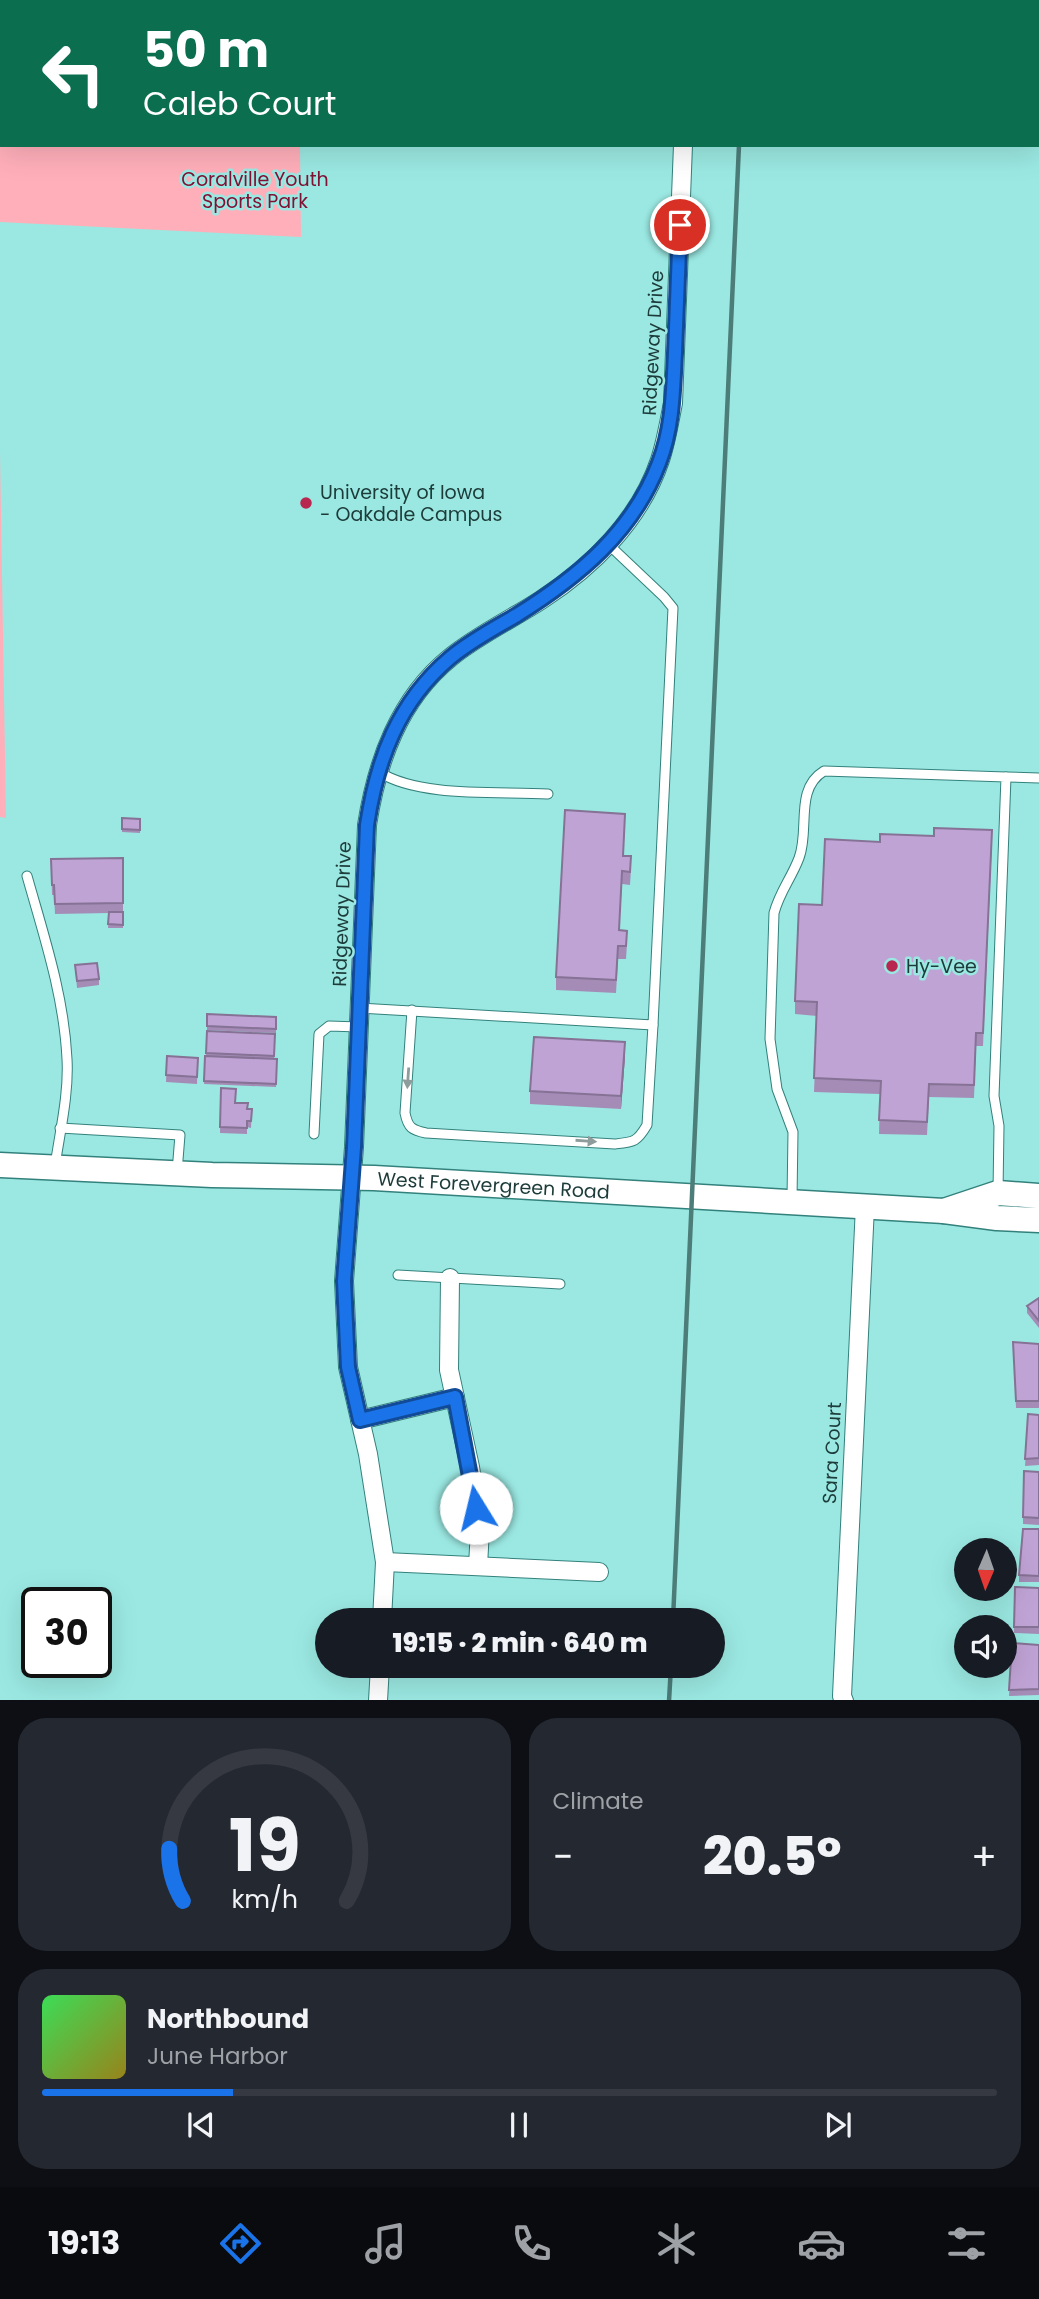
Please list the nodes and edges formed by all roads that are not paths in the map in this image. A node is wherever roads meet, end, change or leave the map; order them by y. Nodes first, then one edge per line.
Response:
1 (683, 147) edge
2 (608, 544) junction
3 (377, 771) junction
4 (1006, 777) junction
5 (1039, 778) edge
6 (548, 794) dead end
7 (26, 876) dead end
8 (359, 1008) junction
9 (412, 1010) junction
10 (653, 1025) junction
11 (359, 1027) junction
12 (60, 1128) junction
13 (314, 1133) dead end
14 (0, 1165) edge
15 (55, 1168) junction
16 (177, 1173) junction
17 (353, 1177) junction
18 (998, 1193) junction
19 (1039, 1196) edge
20 (792, 1202) junction
21 (865, 1206) junction
22 (944, 1211) junction
23 (997, 1218) junction
24 (1039, 1220) edge
25 (398, 1275) dead end
26 (450, 1278) junction
27 (560, 1284) dead end
28 (455, 1397) junction
29 (360, 1420) junction
30 (385, 1562) junction
31 (478, 1566) junction
32 (599, 1572) dead end
33 (383, 1608) edge
34 (379, 1678) edge
35 (378, 1700) edge
36 (844, 1700) edge

1 - 2 street, Ridgeway Drive
2 - 3 street, Ridgeway Drive
2 - 10 lane
3 - 6 lane
3 - 8 street, Ridgeway Drive
4 - 5 lane
4 - 18 lane
4 - 20 lane
7 - 12 lane
8 - 9 lane
8 - 11 street, Ridgeway Drive
9 - 10 lane
9 -> 10 lane
11 - 13 lane
11 - 17 street, Ridgeway Drive
12 - 15 lane
12 - 16 lane
14 - 15 street, West Forevergreen Road
15 - 16 street, West Forevergreen Road
16 - 17 street, West Forevergreen Road
17 - 20 street, West Forevergreen Road
17 - 29 street, Ridgeway Drive
18 - 19 street, West Forevergreen Road
18 - 22 street, West Forevergreen Road
18 - 23 lane
20 - 21 street, West Forevergreen Road
21 - 22 street, West Forevergreen Road
21 - 36 street, Sara Court
22 - 23 street, West Forevergreen Road
23 - 24 street, West Forevergreen Road
25 - 26 lane
26 - 27 lane
26 - 28 street
28 - 29 street
28 - 31 street
29 - 30 street, Ridgeway Drive
30 - 31 street
30 - 33 street, Ridgeway Drive
31 - 32 street
34 - 35 street

